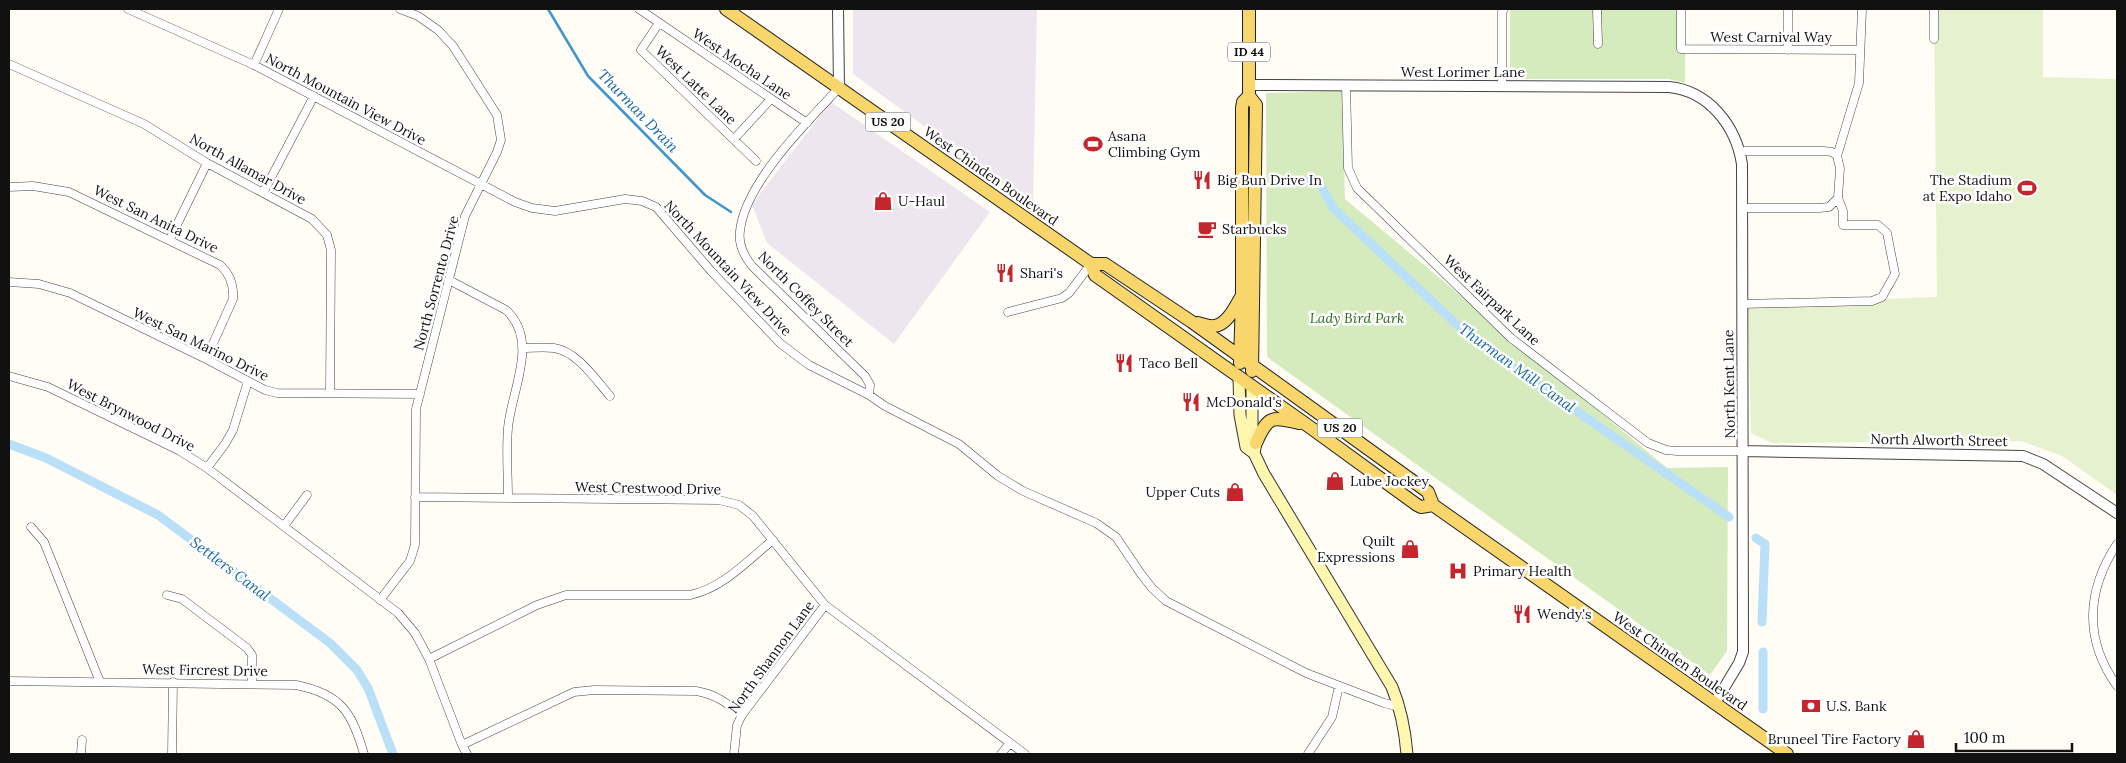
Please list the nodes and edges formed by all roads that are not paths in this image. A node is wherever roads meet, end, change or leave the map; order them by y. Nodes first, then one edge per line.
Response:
1 (128, 9) edge
2 (279, 9) edge
3 (400, 9) edge
4 (639, 9) edge
5 (726, 9) edge
6 (838, 9) edge
7 (1249, 9) edge
8 (1504, 9) edge
9 (1597, 9) edge
10 (1681, 9) edge
11 (1788, 9) edge
12 (1862, 9) edge
13 (1934, 9) edge
14 (659, 23) junction
15 (1934, 39) dead end
16 (1598, 44) dead end
17 (1788, 50) junction
18 (1860, 50) junction
19 (9, 64) edge
20 (254, 64) junction
21 (1346, 86) junction
22 (1502, 86) junction
23 (839, 88) junction
24 (1677, 88) joint
25 (1249, 91) junction
26 (314, 96) junction
27 (771, 98) junction
28 (807, 123) junction
29 (734, 140) junction
30 (1740, 151) junction
31 (1838, 156) junction
32 (756, 161) dead end
33 (207, 164) junction
34 (482, 184) junction
35 (9, 186) edge
36 (263, 193) junction
37 (1838, 198) junction
38 (1742, 208) junction
39 (170, 239) junction
40 (1091, 264) junction
41 (449, 280) junction
42 (9, 282) edge
43 (1242, 295) junction
44 (1742, 304) junction
45 (1008, 312) dead end
46 (1192, 322) junction
47 (522, 348) junction
48 (1240, 357) junction
49 (206, 358) junction
50 (1253, 366) junction
51 (9, 376) edge
52 (1239, 377) junction
53 (248, 381) junction
54 (1252, 386) junction
55 (330, 393) junction
56 (420, 394) junction
57 (869, 395) junction
58 (610, 396) dead end
59 (1307, 424) junction
60 (1255, 448) junction
61 (1743, 451) junction
62 (207, 468) junction
63 (307, 495) dead end
64 (415, 497) junction
65 (508, 498) junction
66 (1434, 506) junction
67 (2117, 513) edge
68 (284, 526) junction
69 (31, 527) dead end
70 (773, 540) junction
71 (2117, 544) edge
72 (167, 595) dead end
73 (380, 600) junction
74 (825, 604) junction
75 (429, 658) junction
76 (9, 681) edge
77 (100, 682) junction
78 (173, 682) junction
79 (252, 683) junction
80 (1339, 686) junction
81 (2117, 686) edge
82 (1715, 703) junction
83 (1400, 707) junction
84 (742, 715) junction
85 (82, 740) dead end
86 (462, 744) junction
87 (1009, 744) junction
88 (81, 754) edge
89 (172, 754) edge
90 (364, 754) edge
91 (467, 754) edge
92 (734, 754) edge
93 (1001, 754) edge
94 (1024, 754) edge
95 (1308, 754) edge
96 (1407, 754) edge
97 (1787, 754) edge

1 - 20 street, North Mountain View Drive
2 - 20 street
3 - 34 street, North Sorrento Drive
4 - 14 street, West Mocha Lane
5 - 23 main road, West Chinden Boulevard / US 20
6 - 23 street
7 - 25 main road, ID 44
8 - 22 street
9 - 16 street
10 - 17 street, West Carnival Way
11 - 17 street
12 - 18 street
13 - 15 street
14 - 27 street, West Mocha Lane
14 - 29 street, West Latte Lane
17 - 18 street, West Carnival Way
18 - 31 street
19 - 33 street, North Allamar Drive
20 - 26 street, North Mountain View Drive
21 - 22 street, West Lorimer Lane
21 - 25 street, West Lorimer Lane
21 - 61 street, West Fairpark Lane
22 - 24 street, West Lorimer Lane
23 - 28 street, North Coffey Street
23 - 40 main road, West Chinden Boulevard / US 20
24 - 30 street, North Kent Lane
25 - 43 main road, ID 44
25 - 50 main road, ID 44
26 - 34 street, North Mountain View Drive
26 - 36 street
27 - 28 street, West Mocha Lane
27 - 29 street
28 - 57 street, North Coffey Street
29 - 32 street, West Latte Lane
30 - 31 street
30 - 38 street, North Kent Lane
31 - 37 street
33 - 36 street, North Allamar Drive
33 - 39 street
34 - 41 street, North Sorrento Drive
34 - 57 street, North Mountain View Drive
35 - 39 street, West San Anita Drive
36 - 55 street, North Allamar Drive
37 - 38 street
37 - 44 street
38 - 44 street, North Kent Lane
39 - 49 street, West San Anita Drive
40 - 45 street
40 - 46 main road, West Chinden Boulevard / US 20
40 - 52 main road, West Chinden Boulevard / US 20
41 - 47 street
41 - 56 street, North Sorrento Drive
42 - 49 street, West San Marino Drive
43 - 46 main road
43 - 48 main road, ID 44
44 - 61 street, North Kent Lane
46 - 48 main road, West Chinden Boulevard / US 20
47 - 58 street
47 - 65 street
48 - 50 main road, West Chinden Boulevard / US 20
48 - 52 main road, ID 44
49 - 53 street, West San Marino Drive
50 - 54 main road, ID 44
50 - 66 main road, West Chinden Boulevard / US 20
51 - 62 street, West Brynwood Drive
52 - 54 main road, West Chinden Boulevard / US 20
52 - 60 main road
53 - 55 street, West San Marino Drive
53 - 62 street
54 - 59 main road, West Chinden Boulevard / US 20
54 - 60 main road
55 - 56 street, West San Marino Drive
56 - 64 street, North Sorrento Drive
57 - 80 street, North Mountain View Drive
59 - 60 main road
59 - 66 main road, West Chinden Boulevard / US 20
60 - 83 main road
61 - 67 street, North Alworth Street
61 - 82 street, North Kent Lane
62 - 68 street, West Brynwood Drive
63 - 68 street
64 - 65 street, West Crestwood Drive
64 - 73 street, North Sorrento Drive
65 - 70 street, West Crestwood Drive
66 - 82 main road, West Chinden Boulevard / US 20
68 - 73 street, West Brynwood Drive
69 - 77 street
70 - 74 street, West Crestwood Drive
70 - 75 street
71 - 81 street
72 - 79 street
73 - 75 street, West Brynwood Drive
74 - 84 street, North Shannon Lane
74 - 87 street, West Crestwood Drive
75 - 86 street, West Brynwood Drive
76 - 77 street, West Fircrest Drive
77 - 78 street, West Fircrest Drive
78 - 79 street, West Fircrest Drive
78 - 89 street
79 - 90 street, West Fircrest Drive
80 - 83 street, North Mountain View Drive
80 - 95 street
82 - 97 main road, West Chinden Boulevard / US 20
83 - 96 main road
84 - 86 street
84 - 92 street, North Shannon Lane
85 - 88 street
86 - 91 street, West Brynwood Drive
87 - 93 street
87 - 94 street, West Crestwood Drive

